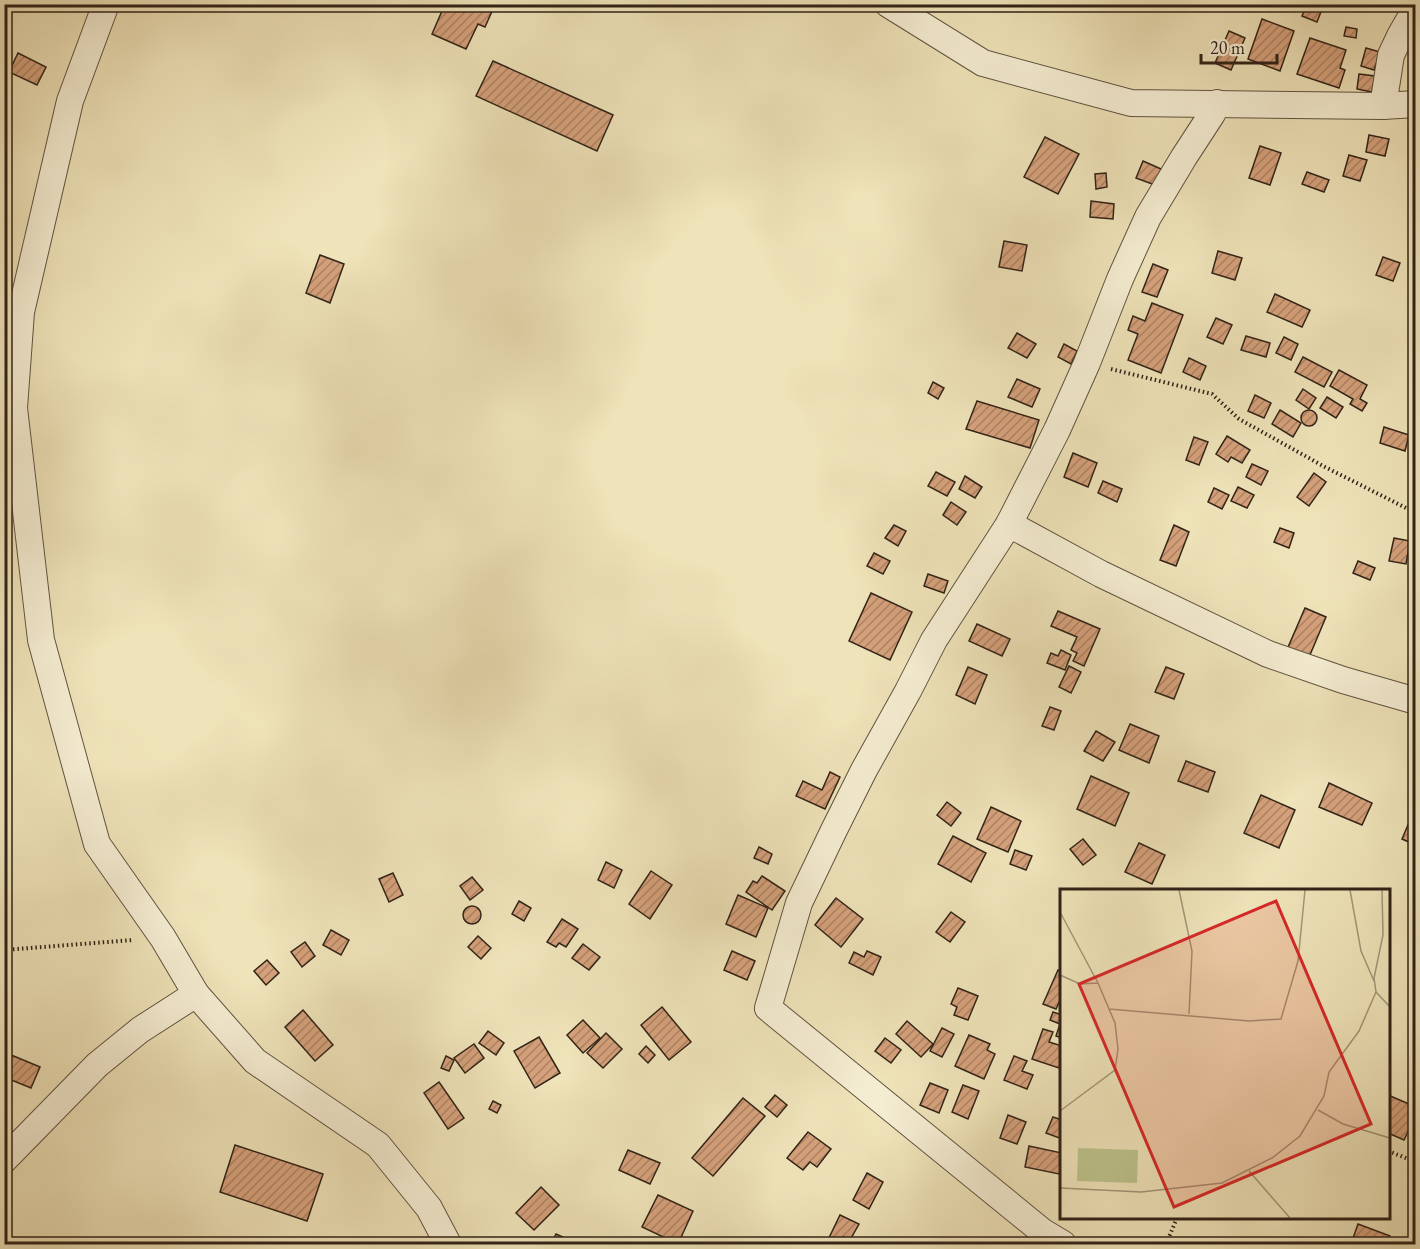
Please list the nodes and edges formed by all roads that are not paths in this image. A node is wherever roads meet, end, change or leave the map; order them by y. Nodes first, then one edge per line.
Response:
1 (106, 4) edge
2 (888, 4) edge
3 (1416, 8) edge
4 (1216, 103) junction
5 (1416, 104) edge
6 (1383, 106) junction
7 (14, 491) edge
8 (1009, 524) junction
9 (1416, 701) edge
10 (196, 994) junction
11 (4, 1160) edge
12 (448, 1245) edge
13 (1064, 1245) edge

1 - 7 street
2 - 4 street
3 - 6 street
4 - 6 street
4 - 8 street
5 - 6 street
7 - 10 street
8 - 9 street
8 - 13 street
10 - 11 street
10 - 12 street

